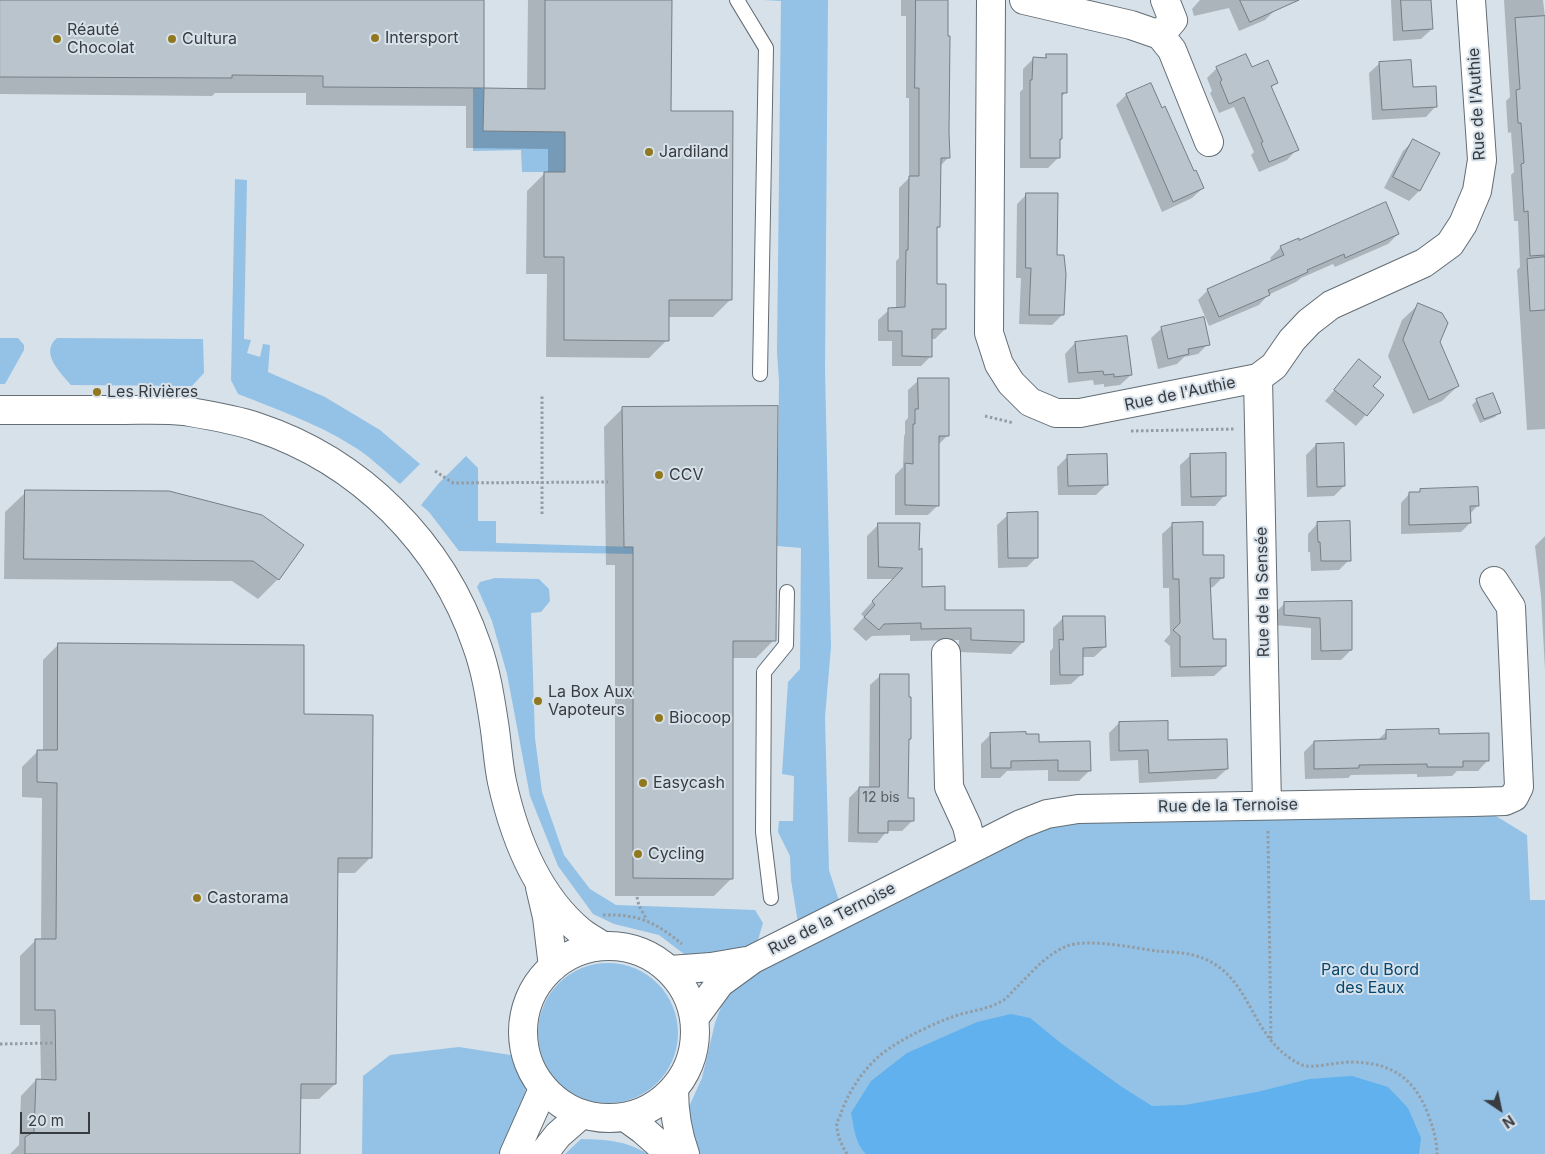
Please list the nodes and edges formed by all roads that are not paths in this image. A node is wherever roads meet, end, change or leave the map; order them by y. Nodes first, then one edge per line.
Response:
1 (737, 0) edge
2 (990, 0) edge
3 (1024, 0) edge
4 (1165, 0) edge
5 (1471, 0) edge
6 (1160, 35) junction
7 (1209, 142) dead end
8 (760, 374) dead end
9 (1258, 378) junction
10 (0, 410) edge
11 (1494, 581) dead end
12 (787, 592) dead end
13 (946, 653) dead end
14 (1268, 814) junction
15 (972, 847) junction
16 (538, 879) junction
17 (771, 898) dead end
18 (603, 946) junction
19 (753, 959) junction
20 (553, 967) junction
21 (670, 970) junction
22 (694, 1017) junction
23 (543, 1089) junction
24 (674, 1089) junction
25 (582, 1114) junction
26 (625, 1117) junction
27 (514, 1154) edge
28 (543, 1154) edge
29 (670, 1154) edge
30 (684, 1154) edge

1 - 8 lane
2 - 9 street, Rue de l'Authie
3 - 6 street
4 - 6 street
5 - 9 street, Rue de l'Authie
6 - 7 street
9 - 14 street, Rue de la Sensée
10 - 16 street
11 - 14 street, Rue de la Ternoise
12 - 17 lane
13 - 15 street
14 - 15 street, Rue de la Ternoise
15 - 19 street, Rue de la Ternoise
16 - 18 street
16 - 20 street
18 - 20 street
18 - 21 street
19 - 21 street, Rue de la Ternoise
19 - 22 street, Rue de la Ternoise
20 - 23 street
21 - 22 street
22 - 24 street
23 - 25 street
23 - 27 street
24 - 26 street
24 - 30 street
25 - 26 street
25 - 28 street
26 - 29 street

